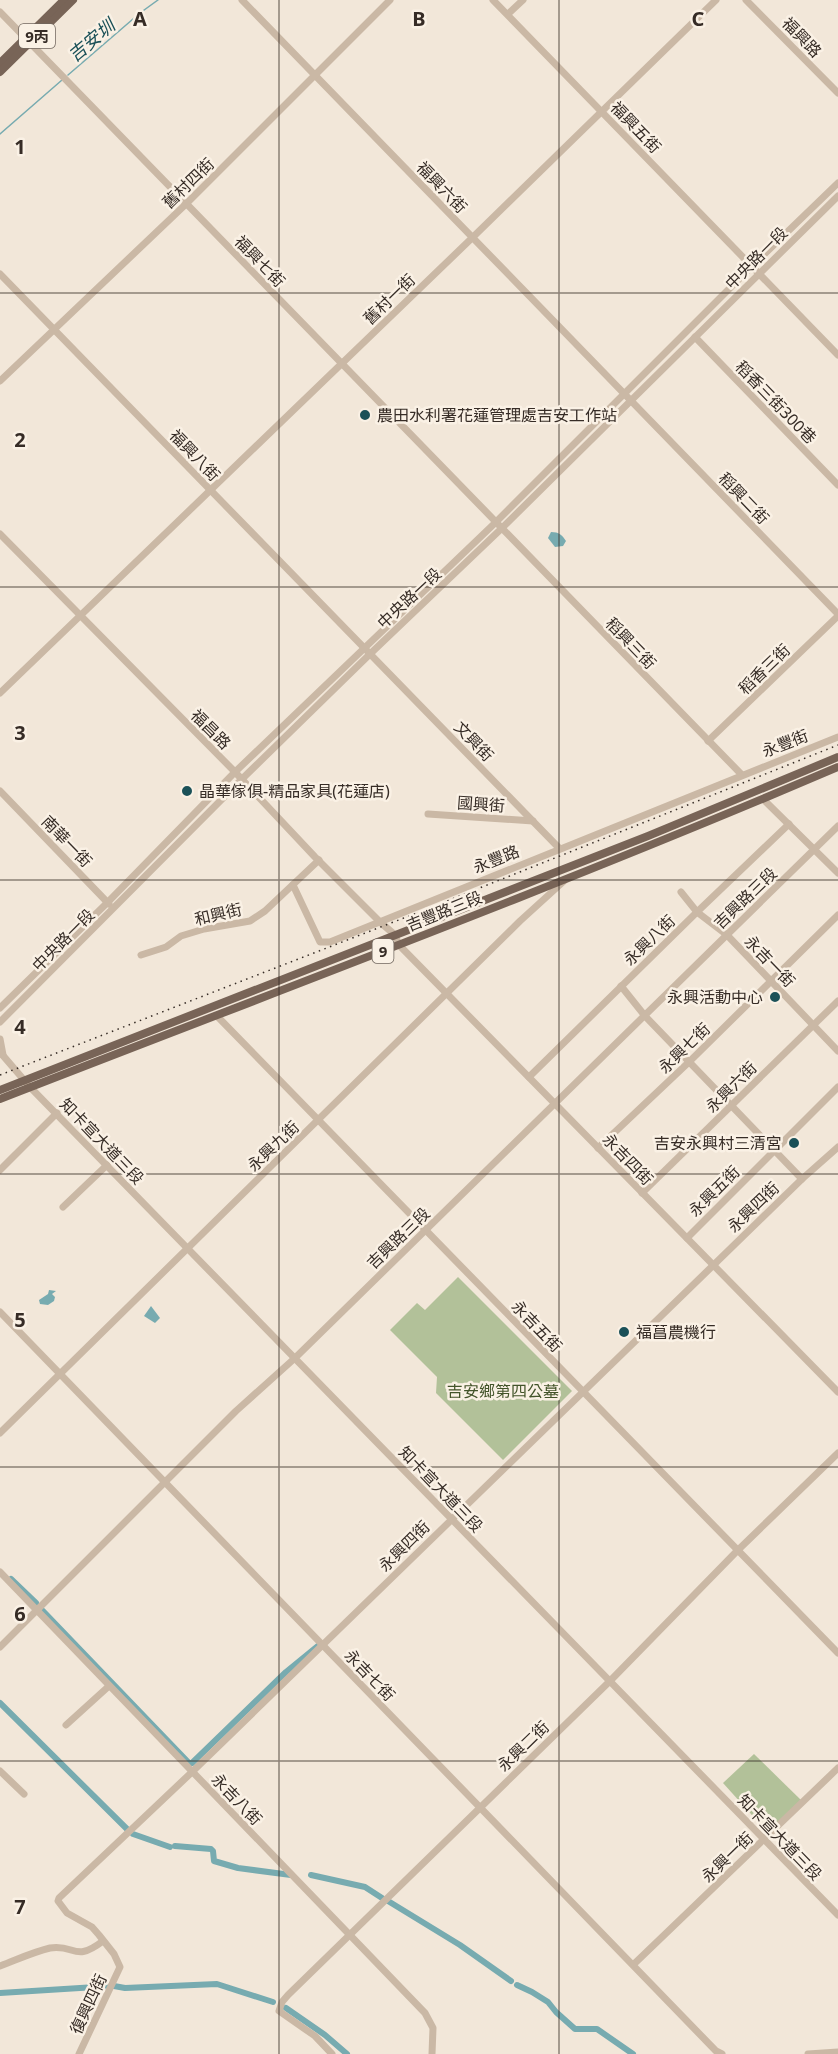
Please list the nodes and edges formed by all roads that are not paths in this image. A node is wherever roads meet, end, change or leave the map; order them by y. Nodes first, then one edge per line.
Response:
1 (63, 0) edge
2 (73, 0) edge
3 (242, 0) edge
4 (390, 0) edge
5 (493, 0) edge
6 (523, 0) edge
7 (716, 0) edge
8 (746, 0) edge
9 (0, 12) edge
10 (508, 14) junction
11 (28, 40) junction
12 (0, 63) edge
13 (0, 72) edge
14 (316, 75) junction
15 (838, 93) edge
16 (602, 111) junction
17 (838, 183) edge
18 (838, 196) edge
19 (186, 204) junction
20 (472, 238) junction
21 (752, 266) junction
22 (0, 274) edge
23 (759, 274) junction
24 (54, 330) junction
25 (695, 338) junction
26 (838, 355) edge
27 (341, 364) junction
28 (0, 381) edge
29 (623, 394) junction
30 (631, 402) junction
31 (838, 485) edge
32 (211, 491) junction
33 (495, 523) junction
34 (501, 529) junction
35 (0, 534) edge
36 (838, 615) edge
37 (79, 616) junction
38 (368, 651) junction
39 (0, 693) edge
40 (838, 737) edge
41 (708, 741) junction
42 (838, 757) edge
43 (838, 767) edge
44 (236, 772) junction
45 (742, 775) junction
46 (242, 779) junction
47 (0, 791) edge
48 (763, 799) junction
49 (428, 814) dead end
50 (533, 821) junction
51 (789, 824) junction
52 (838, 826) edge
53 (559, 848) junction
54 (814, 849) junction
55 (319, 860) junction
56 (838, 873) edge
57 (566, 879) junction
58 (293, 885) junction
59 (681, 892) dead end
60 (108, 902) junction
61 (114, 909) junction
62 (696, 912) junction
63 (838, 915) edge
64 (380, 922) junction
65 (395, 934) junction
66 (727, 935) junction
67 (399, 945) junction
68 (141, 955) dead end
69 (771, 982) junction
70 (621, 986) junction
71 (448, 994) junction
72 (838, 1001) edge
73 (0, 1008) edge
74 (218, 1016) junction
75 (645, 1016) junction
76 (1, 1021) edge
77 (813, 1025) junction
78 (0, 1031) edge
79 (0, 1039) edge
80 (838, 1051) edge
81 (2, 1054) edge
82 (689, 1062) junction
83 (529, 1077) junction
84 (28, 1084) junction
85 (838, 1087) edge
86 (0, 1090) edge
87 (0, 1099) edge
88 (555, 1103) junction
89 (732, 1106) junction
90 (57, 1113) junction
91 (318, 1120) junction
92 (838, 1147) edge
93 (598, 1148) junction
94 (774, 1150) junction
95 (107, 1165) junction
96 (0, 1170) edge
97 (802, 1179) junction
98 (642, 1193) junction
99 (63, 1207) dead end
100 (425, 1230) junction
101 (687, 1238) junction
102 (188, 1248) junction
103 (714, 1265) junction
104 (0, 1312) edge
105 (295, 1358) junction
106 (61, 1374) junction
107 (583, 1391) junction
108 (838, 1392) edge
109 (0, 1433) edge
110 (838, 1453) edge
111 (166, 1482) junction
112 (451, 1519) junction
113 (737, 1551) junction
114 (0, 1572) edge
115 (38, 1611) junction
116 (322, 1645) junction
117 (0, 1647) edge
118 (838, 1653) edge
119 (610, 1681) junction
120 (109, 1686) junction
121 (66, 1725) dead end
122 (838, 1768) edge
123 (0, 1771) edge
124 (192, 1772) junction
125 (24, 1794) dead end
126 (480, 1806) junction
127 (765, 1840) junction
128 (68, 1889) joint
129 (838, 1915) edge
130 (350, 1933) junction
131 (103, 1941) junction
132 (634, 1964) junction
133 (0, 1966) edge
134 (838, 2052) edge
135 (79, 2054) edge
136 (332, 2054) edge
137 (432, 2054) edge
138 (722, 2054) edge
139 (808, 2054) edge

1 - 11 main road, 9丙
2 - 11 main road, 9丙
3 - 14 street, 福興六街
4 - 14 street, 舊村四街
5 - 10 street, 福興五街
6 - 10 street
7 - 16 street, 舊村一街
8 - 15 street, 福興路
9 - 11 street, 福興七街
10 - 16 street, 福興五街
11 - 12 main road, 9丙
11 - 13 main road, 9丙
11 - 19 street, 福興七街
14 - 19 street, 舊村四街
14 - 20 street, 福興六街
16 - 20 street, 舊村一街
16 - 21 street, 福興五街
17 - 21 street, 中央路一段
18 - 23 street, 中央路一段
19 - 24 street, 舊村四街
19 - 27 street, 福興七街
20 - 27 street, 舊村一街
20 - 29 street, 福興六街
21 - 23 street, 福興五街
21 - 29 street, 中央路一段
22 - 24 street, 福興八街
23 - 25 street, 中央路一段
23 - 26 street, 福興五街
24 - 28 street, 舊村四街
24 - 32 street, 福興八街
25 - 30 street, 中央路一段
25 - 31 street, 稻香三街300巷
27 - 32 street, 舊村一街
27 - 33 street, 福興七街
29 - 30 street, 稻興二街
29 - 33 street, 中央路一段
30 - 34 street, 中央路一段
30 - 36 street, 稻興二街
32 - 37 street, 舊村一街
32 - 38 street, 福興八街
33 - 34 street, 福興七街
33 - 38 street, 中央路一段
34 - 38 street, 中央路一段
34 - 41 street, 稻興三街
35 - 37 street, 福昌路
36 - 41 street, 稻香三街
37 - 39 street, 舊村一街
37 - 44 street, 福昌路
38 - 44 street, 中央路一段
38 - 46 street, 中央路一段
38 - 50 street, 文興街
40 - 45 street, 永豐街
41 - 45 street, 稻興三街
42 - 65 main road, 吉豐路三段 / 9
43 - 48 main road, 9
44 - 46 street, 福昌路
44 - 60 street, 中央路一段
45 - 53 street, 永豐路
46 - 55 street, 福昌路
46 - 61 street, 中央路一段
47 - 60 street, 南華一街
48 - 51 street
48 - 57 main road, 吉豐路三段 / 9
49 - 50 street, 國興街
50 - 53 street, 文興街
51 - 54 street
51 - 62 street, 永興八街
52 - 54 street, 吉興路三段
53 - 64 street, 永豐路
54 - 56 street
54 - 66 street, 吉興路三段
55 - 58 street, 和興街
55 - 64 street, 福昌路
57 - 67 main road, 吉豐路三段 / 9
57 - 71 street, 永興九街
58 - 64 street, 永豐路
58 - 68 street, 和興街
59 - 62 street, 永吉一街
60 - 61 street, 南華一街
60 - 73 street, 中央路一段
61 - 76 street, 中央路一段
62 - 66 street, 永吉一街
62 - 70 street, 永興八街
63 - 69 street, 永興七街
64 - 65 street, 福昌路
65 - 67 street
65 - 84 main road, 吉豐路三段 / 9
66 - 69 street, 永吉一街
66 - 75 street, 吉興路三段
67 - 71 street, 永吉四街
67 - 74 main road, 吉豐路三段 / 9
69 - 77 street, 永吉一街
69 - 82 street, 永興七街
70 - 75 street
70 - 83 street, 永興八街
71 - 83 street, 永吉四街
71 - 91 street, 永興九街
72 - 77 street, 永興六街
74 - 84 main road, 吉豐路三段 / 9
74 - 91 street, 永吉五街
75 - 82 street
75 - 88 street, 吉興路三段
76 - 78 street
77 - 80 street, 永吉一街
77 - 89 street, 永興六街
79 - 81 street
81 - 84 street, 知卡宣大道三段
82 - 89 street
82 - 93 street, 永興七街
83 - 88 street, 永吉四街
84 - 86 main road, 吉豐路三段 / 9
84 - 87 main road, 吉豐路三段 / 9
84 - 90 street, 知卡宣大道三段
85 - 94 street, 永興五街
88 - 93 street, 永吉四街
88 - 100 street, 吉興路三段
89 - 94 street
89 - 98 street, 永興六街
90 - 95 street, 知卡宣大道三段
90 - 96 street
91 - 100 street, 永吉五街
91 - 102 street, 永興九街
92 - 97 street, 永興四街
93 - 98 street, 永吉四街
94 - 97 street
94 - 101 street, 永興五街
95 - 99 street
95 - 102 street, 知卡宣大道三段
97 - 103 street, 永興四街
98 - 101 street, 永吉四街
100 - 105 street, 吉興路三段
100 - 107 street, 永吉五街
101 - 103 street, 永吉四街
102 - 105 street, 知卡宣大道三段
102 - 106 street, 永興九街
103 - 107 street, 永興四街
103 - 108 street, 永吉四街
104 - 106 street, 永吉七街
105 - 111 street, 吉興路三段
105 - 112 street, 知卡宣大道三段
106 - 109 street, 永興九街
106 - 111 street, 永吉七街
107 - 112 street, 永興四街
107 - 113 street, 永吉五街
110 - 113 street, 永興二街
111 - 115 street, 吉興路三段
111 - 116 street, 永吉七街
112 - 116 street, 永興四街
112 - 119 street, 知卡宣大道三段
113 - 118 street, 永吉五街
113 - 119 street, 永興二街
114 - 115 street, 永吉八街
115 - 117 street, 吉興路三段
115 - 120 street, 永吉八街
116 - 124 street, 永興四街
116 - 126 street, 永吉七街
119 - 126 street, 永興二街
119 - 127 street, 知卡宣大道三段
120 - 121 street
120 - 124 street, 永吉八街
122 - 127 street, 永興一街
123 - 125 street
124 - 128 street, 永興四街
124 - 130 street, 永吉八街
126 - 130 street, 永興二街
126 - 132 street, 永吉七街
127 - 129 street, 知卡宣大道三段
127 - 132 street, 永興一街
128 - 131 street, 復興四街
130 - 136 street, 永興二街
130 - 137 street, 永吉八街
131 - 133 street
131 - 135 street, 復興四街
132 - 138 street, 永吉七街
134 - 139 street

